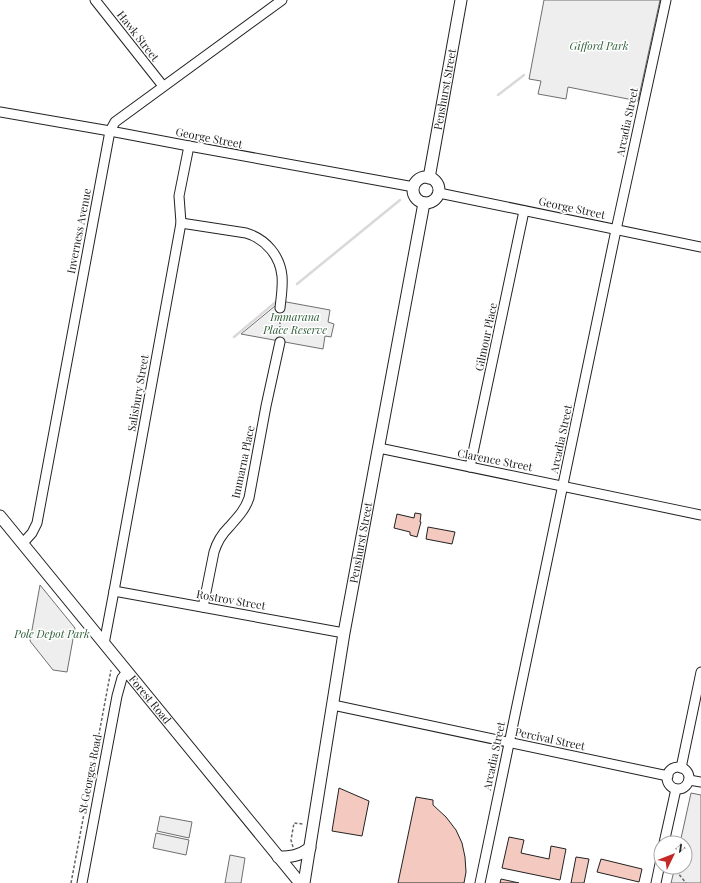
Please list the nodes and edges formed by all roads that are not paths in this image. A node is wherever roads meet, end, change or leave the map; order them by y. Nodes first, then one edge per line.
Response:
1 (95, 0) edge
2 (282, 0) edge
3 (461, 0) edge
4 (666, 0) edge
5 (163, 86) junction
6 (1, 112) edge
7 (0, 122) edge
8 (110, 131) junction
9 (189, 146) junction
10 (429, 178) junction
11 (414, 187) junction
12 (439, 193) junction
13 (424, 203) junction
14 (524, 211) junction
15 (181, 223) junction
16 (616, 230) junction
17 (701, 247) edge
18 (280, 308) road end
19 (280, 342) road end
20 (379, 448) junction
21 (470, 467) junction
22 (563, 486) junction
23 (701, 515) edge
24 (0, 516) edge
25 (23, 543) junction
26 (114, 591) junction
27 (203, 607) junction
28 (344, 633) junction
29 (104, 644) junction
30 (127, 672) junction
31 (701, 672) edge
32 (333, 705) junction
33 (510, 743) junction
34 (681, 768) junction
35 (668, 776) junction
36 (689, 780) junction
37 (701, 782) edge
38 (676, 789) junction
39 (666, 835) edge
40 (310, 848) junction
41 (278, 856) junction
42 (82, 883) edge
43 (300, 883) edge
44 (304, 883) edge
45 (480, 883) edge

1 - 5 street, Hawk Street
2 - 5 street
3 - 10 main road, Penshurst Street
4 - 16 street, Arcadia Street
5 - 8 street
6 - 7 street
6 - 8 street, George Street
8 - 9 street, George Street
8 - 25 street, Inverness Avenue
9 - 11 street, George Street
9 - 15 street, Salisbury Street
10 - 11 main road
10 - 12 main road
11 - 13 main road
12 - 13 main road
12 - 14 street, George Street
13 - 20 main road, Penshurst Street
14 - 16 street, George Street
14 - 21 street, Gilmour Place
15 - 18 street
15 - 26 street, Salisbury Street
16 - 17 street, George Street
16 - 22 street, Arcadia Street
19 - 27 street, Immarna Place
20 - 21 street, Clarence Street
20 - 28 main road, Penshurst Street
21 - 22 street, Clarence Street
22 - 23 street, Clarence Street
22 - 33 street, Arcadia Street
24 - 25 main road, Forest Road
25 - 29 main road, Forest Road
26 - 27 street, Rostrov Street
26 - 29 street, Salisbury Street
27 - 28 street, Rostrov Street
28 - 32 main road, Penshurst Street
29 - 30 main road, Forest Road
30 - 41 main road, Forest Road
30 - 42 street, St Georges Road
31 - 34 street
32 - 33 street, Percival Street
32 - 40 main road, Penshurst Street
33 - 35 street, Percival Street
33 - 45 street, Arcadia Street
34 - 35 street
34 - 36 street
35 - 38 street
36 - 37 street
36 - 38 street
38 - 39 street
40 - 41 main road
40 - 44 main road, Penshurst Street
41 - 43 main road, Forest Road

